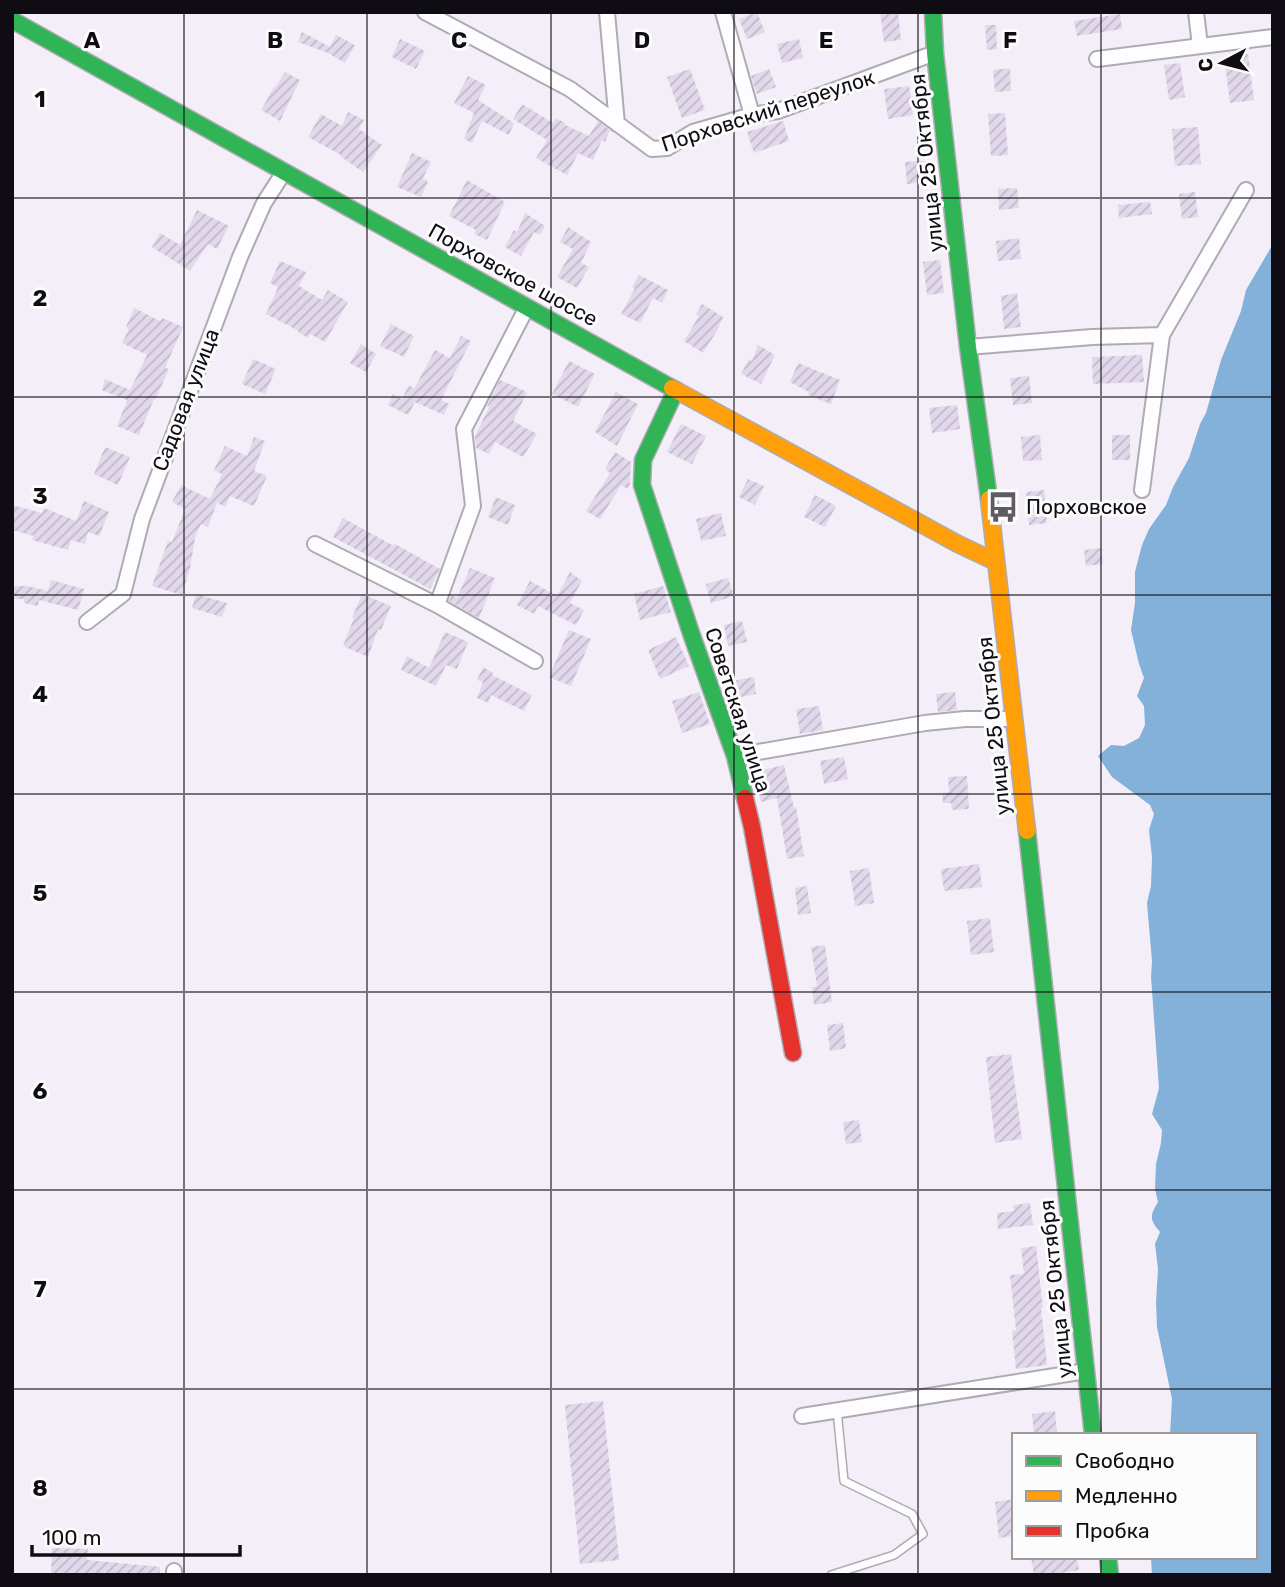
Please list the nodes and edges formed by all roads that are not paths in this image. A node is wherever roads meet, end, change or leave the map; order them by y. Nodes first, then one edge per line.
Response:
1 (425, 12) edge
2 (607, 12) edge
3 (723, 12) edge
4 (933, 12) edge
5 (1196, 12) edge
6 (12, 20) edge
7 (1273, 37) edge
8 (1200, 46) junction
9 (935, 53) junction
10 (1097, 59) dead end
11 (752, 116) junction
12 (617, 124) junction
13 (284, 172) junction
14 (1246, 190) dead end
15 (527, 307) junction
16 (1161, 335) junction
17 (968, 347) junction
18 (676, 390) junction
19 (1142, 490) dead end
20 (315, 544) dead end
21 (996, 562) junction
22 (438, 605) junction
23 (87, 622) dead end
24 (535, 661) dead end
25 (1014, 719) junction
26 (735, 755) junction
27 (793, 1053) dead end
28 (1086, 1371) junction
29 (836, 1410) junction
30 (802, 1416) dead end
31 (1093, 1433) edge
32 (831, 1575) edge

1 - 12 street, Порховский переулок
2 - 12 street
3 - 11 street
4 - 9 main road, улица 25 Октября
5 - 8 street
6 - 13 main road, Порховское шоссе
7 - 8 street
8 - 10 street
9 - 11 street, Порховский переулок
9 - 17 main road, улица 25 Октября
11 - 12 street, Порховский переулок
13 - 15 main road, Порховское шоссе
13 - 23 street, Садовая улица
14 - 16 street
15 - 18 main road, Порховское шоссе
15 - 22 street
16 - 17 street
16 - 19 street
17 - 21 main road, улица 25 Октября
18 - 21 main road, Порховское шоссе
18 - 26 main road, Советская улица
20 - 22 street
21 - 25 main road, улица 25 Октября
22 - 24 street
25 - 26 street
25 - 28 main road, улица 25 Октября
26 - 27 main road, Советская улица
28 - 29 street
28 - 31 main road, улица 25 Октября
29 - 30 street
29 - 32 lane

